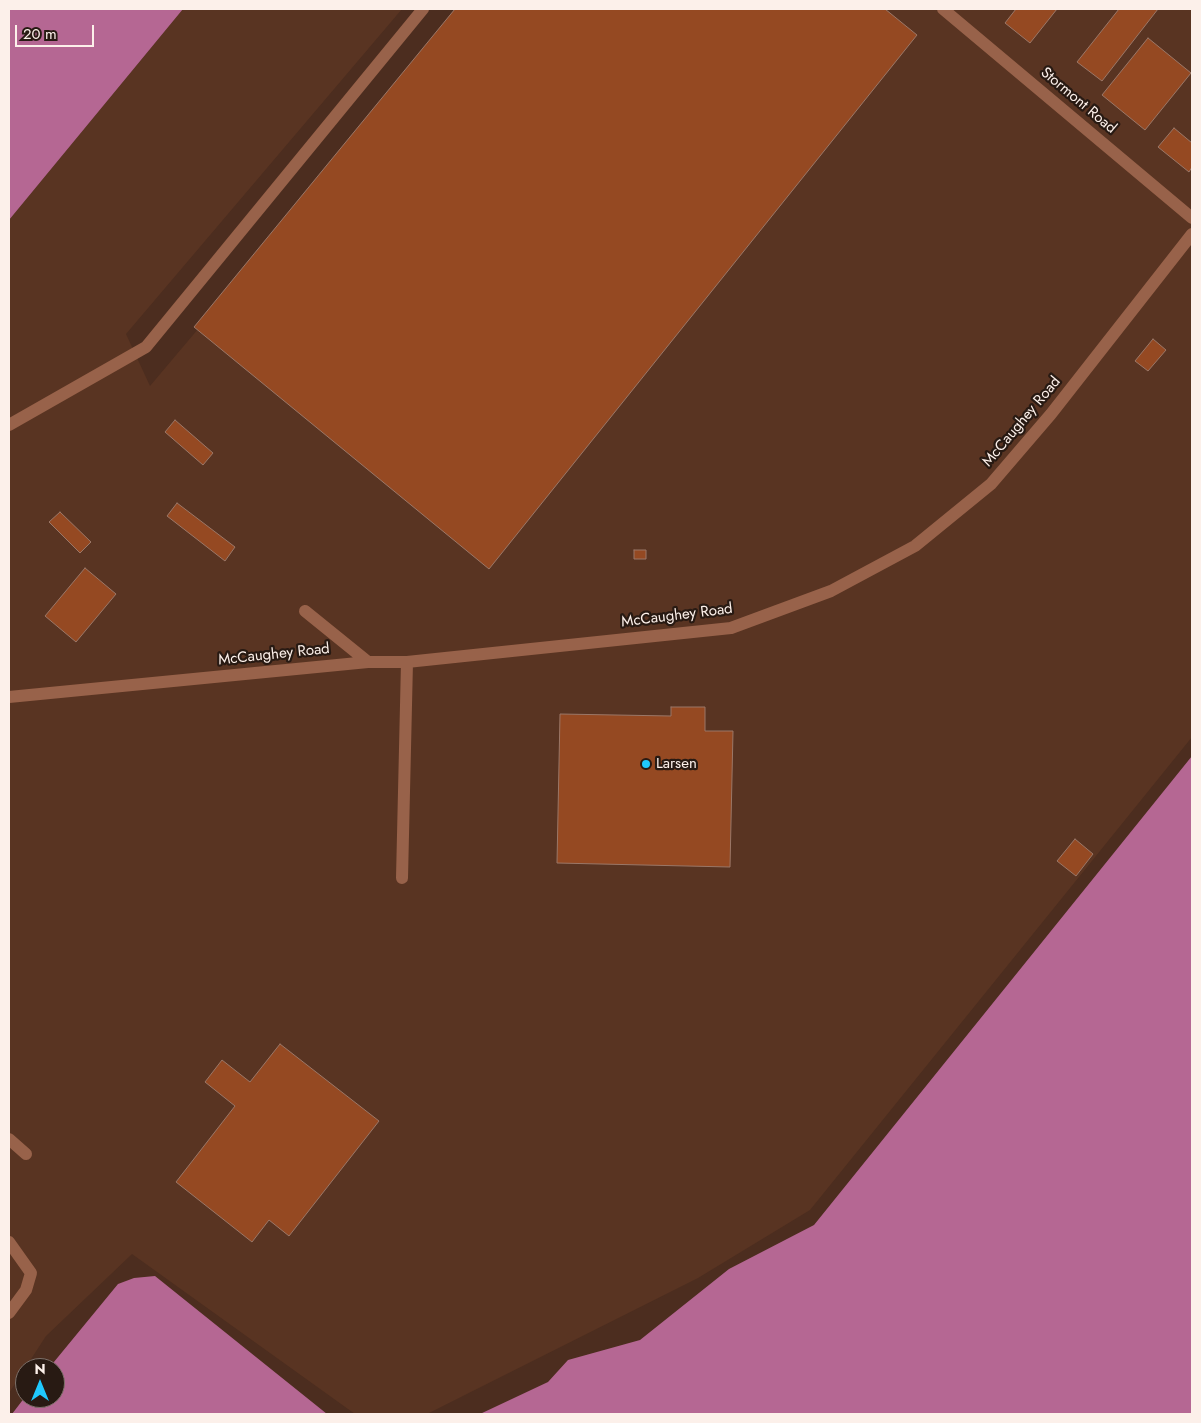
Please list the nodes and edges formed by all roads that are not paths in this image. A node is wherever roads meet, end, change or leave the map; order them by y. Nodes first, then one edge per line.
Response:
1 (423, 9) edge
2 (943, 9) edge
3 (1192, 218) edge
4 (1192, 234) edge
5 (9, 425) edge
6 (304, 611) dead end
7 (368, 662) junction
8 (407, 662) junction
9 (9, 697) edge
10 (402, 878) dead end
11 (9, 1140) edge
12 (26, 1154) dead end
13 (9, 1242) edge
14 (9, 1313) edge

1 - 5 lane
2 - 3 lane, Stormont Road
4 - 8 lane, McCaughey Road
6 - 7 lane
7 - 8 lane, McCaughey Road
7 - 9 lane, McCaughey Road
8 - 10 lane
11 - 12 lane
13 - 14 lane

